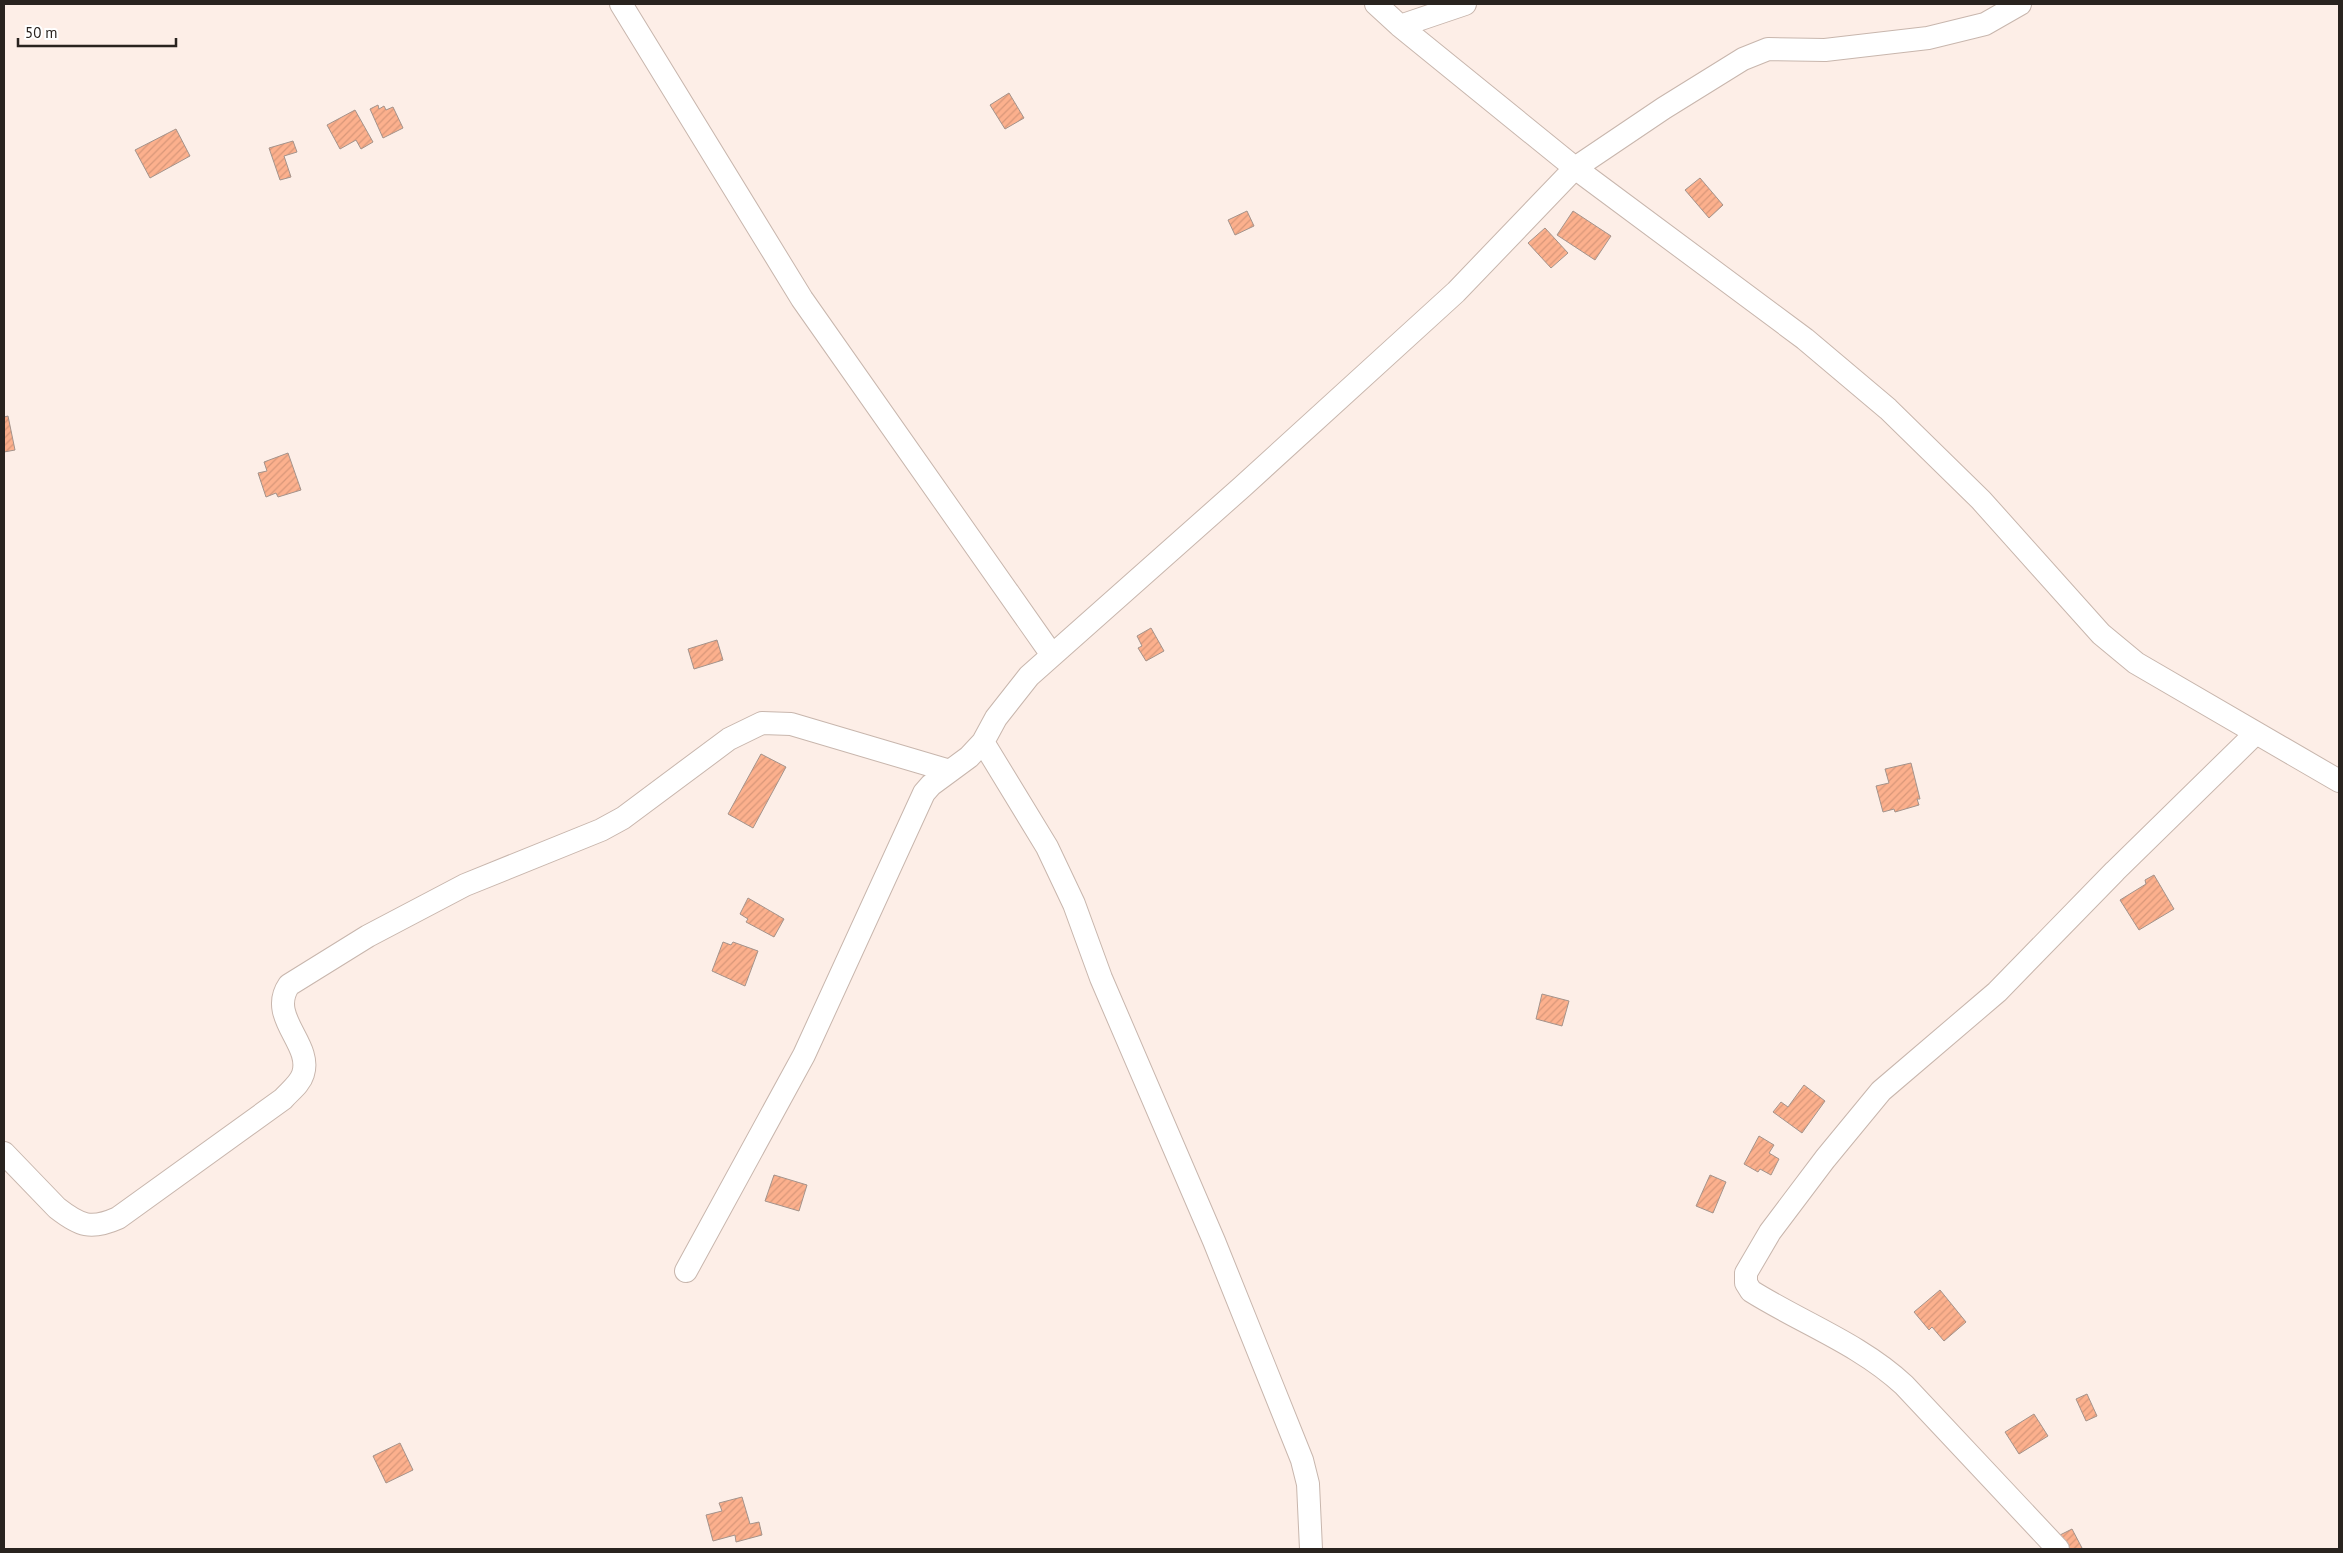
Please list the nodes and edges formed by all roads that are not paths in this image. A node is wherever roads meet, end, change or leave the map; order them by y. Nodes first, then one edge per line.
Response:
1 (621, 4) edge
2 (1376, 4) edge
3 (1465, 4) edge
4 (2020, 4) edge
5 (1400, 26) junction
6 (1575, 168) junction
7 (1052, 655) junction
8 (2256, 733) junction
9 (983, 742) junction
10 (950, 771) junction
11 (2339, 781) edge
12 (4, 1153) edge
13 (686, 1272) dead end
14 (1311, 1549) edge
15 (2058, 1549) edge

1 - 7 street
2 - 5 street
3 - 5 street
4 - 6 street
5 - 6 street
6 - 7 street
6 - 8 street
7 - 9 street
8 - 11 street
8 - 15 street
9 - 10 street
9 - 14 street
10 - 12 street
10 - 13 street

